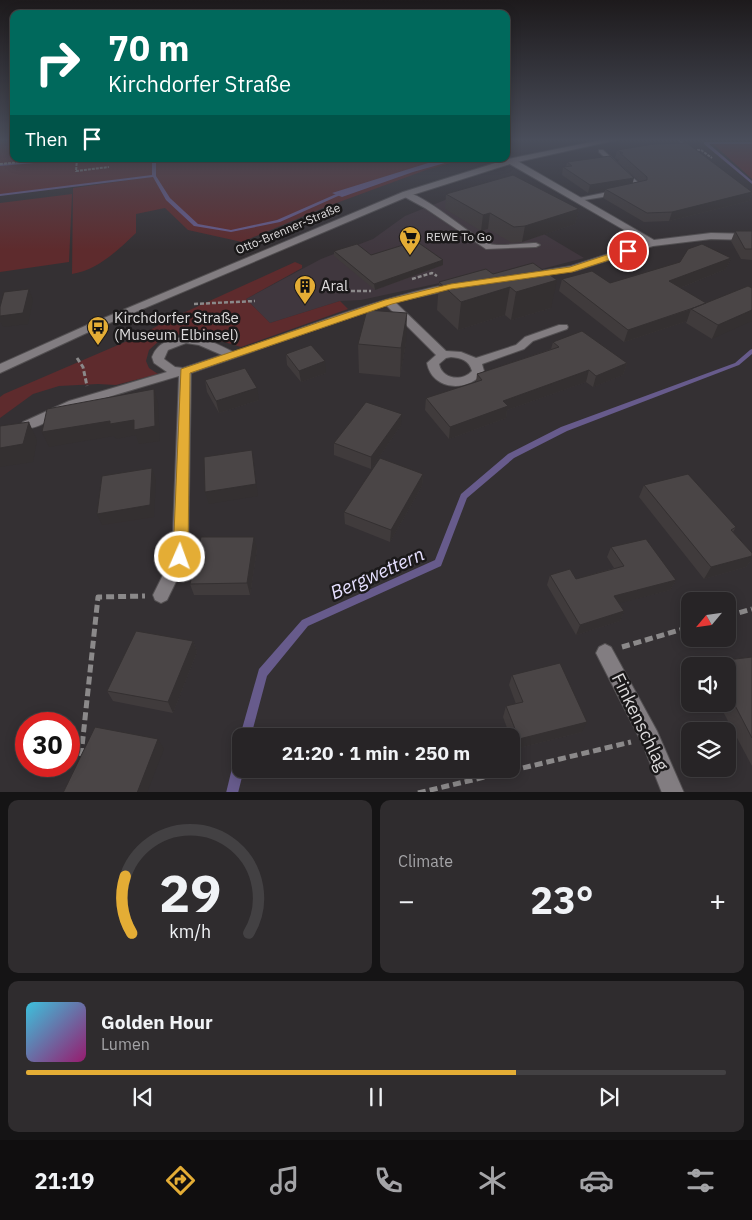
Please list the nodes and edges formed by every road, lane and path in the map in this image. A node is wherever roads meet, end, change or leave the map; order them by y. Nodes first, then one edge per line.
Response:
1 (463, 176) edge
2 (537, 176) edge
3 (628, 176) edge
4 (406, 194) junction
5 (578, 199) junction
6 (752, 237) edge
7 (652, 244) junction
8 (536, 245) dead end
9 (525, 276) edge
10 (470, 284) edge
11 (255, 301) dead end
12 (389, 302) junction
13 (194, 304) dead end
14 (564, 327) dead end
15 (443, 355) junction
16 (232, 356) junction
17 (77, 358) dead end
18 (475, 362) junction
19 (0, 369) edge
20 (185, 371) junction
21 (105, 394) junction
22 (28, 425) edge
23 (162, 596) joint
24 (752, 609) edge
25 (736, 614) edge
26 (681, 630) edge
27 (605, 652) joint
28 (650, 738) junction
29 (81, 756) edge
30 (418, 792) edge
31 (673, 792) edge

1 - 4 street, Otto-Brenner-Straße
2 - 5 street
3 - 5 lane
4 - 8 lane
4 - 19 street, Otto-Brenner-Straße
5 - 7 street
6 - 7 street
7 - 9 street
10 - 12 street
11 - 13 path
12 - 15 street
12 - 16 street
14 - 18 street
15 - 18 street
15 - 18 street
16 - 20 street
16 - 20 street
17 - 21 path
20 - 21 street
20 - 23 street
21 - 22 street
23 - 29 path
24 - 25 path
26 - 27 path
27 - 28 street, Finkenschlag
28 - 30 path
28 - 31 street, Finkenschlag

